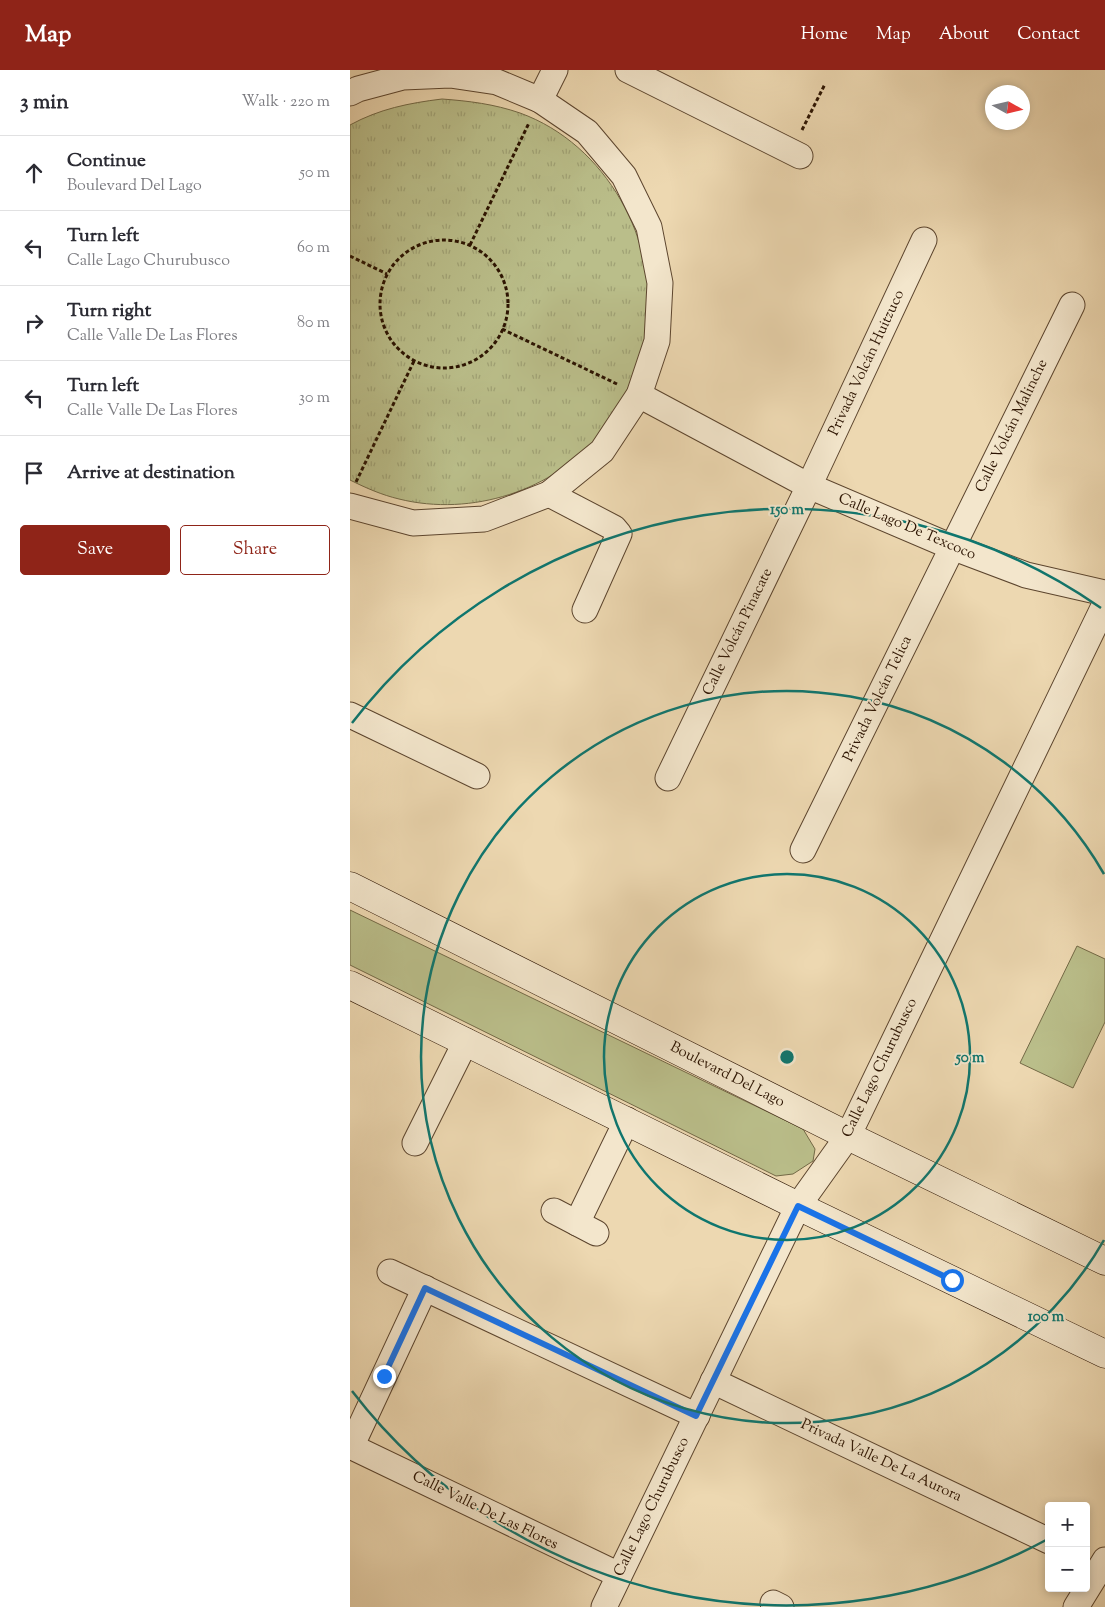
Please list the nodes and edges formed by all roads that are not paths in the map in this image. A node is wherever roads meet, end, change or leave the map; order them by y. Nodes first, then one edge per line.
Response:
1 (554, 70) edge
2 (628, 70) edge
3 (350, 93) edge
4 (540, 100) junction
5 (796, 154) road end
6 (924, 240) dead end
7 (1072, 305) dead end
8 (639, 395) junction
9 (809, 486) junction
10 (550, 494) junction
11 (352, 496) edge
12 (952, 547) junction
13 (1105, 593) edge
14 (1105, 604) edge
15 (585, 610) dead end
16 (350, 715) edge
17 (477, 776) dead end
18 (668, 778) dead end
19 (803, 850) dead end
20 (350, 886) edge
21 (350, 985) edge
22 (466, 1041) junction
23 (627, 1120) junction
24 (848, 1136) junction
25 (415, 1143) dead end
26 (798, 1206) junction
27 (554, 1211) dead end
28 (1105, 1261) edge
29 (390, 1272) dead end
30 (425, 1288) junction
31 (1105, 1354) edge
32 (713, 1381) junction
33 (696, 1416) junction
34 (351, 1446) edge
35 (1045, 1539) edge
36 (1098, 1562) edge
37 (620, 1575) junction
38 (604, 1607) edge
39 (1076, 1607) edge

1 - 4 street
2 - 5 street
3 - 4 street
4 - 8 street
6 - 9 street, Privada Volcán Huitzuco
7 - 12 street, Calle Volcán Malinche
8 - 9 street, Calle Lago De Texcoco
8 - 10 street
9 - 12 street, Calle Lago De Texcoco
9 - 18 street, Calle Volcán Pinacate
10 - 11 street
10 - 15 street
12 - 13 street, Calle Lago De Texcoco
12 - 19 street, Privada Volcán Telica
14 - 24 street, Calle Lago Churubusco
16 - 17 street
20 - 24 street, Boulevard Del Lago
21 - 22 street
22 - 23 street
22 - 25 street
23 - 26 street
23 - 27 street
24 - 26 street, Calle Lago Churubusco
24 - 28 street, Boulevard Del Lago
26 - 31 street
26 - 32 street, Calle Lago Churubusco
29 - 30 street
30 - 33 street
30 - 34 street, Calle Valle De Las Flores
32 - 33 street, Calle Lago Churubusco
32 - 35 street, Privada Valle De La Aurora
33 - 37 street, Calle Lago Churubusco
34 - 37 street, Calle Valle De Las Flores
36 - 39 street
37 - 38 street, Calle Lago Churubusco

